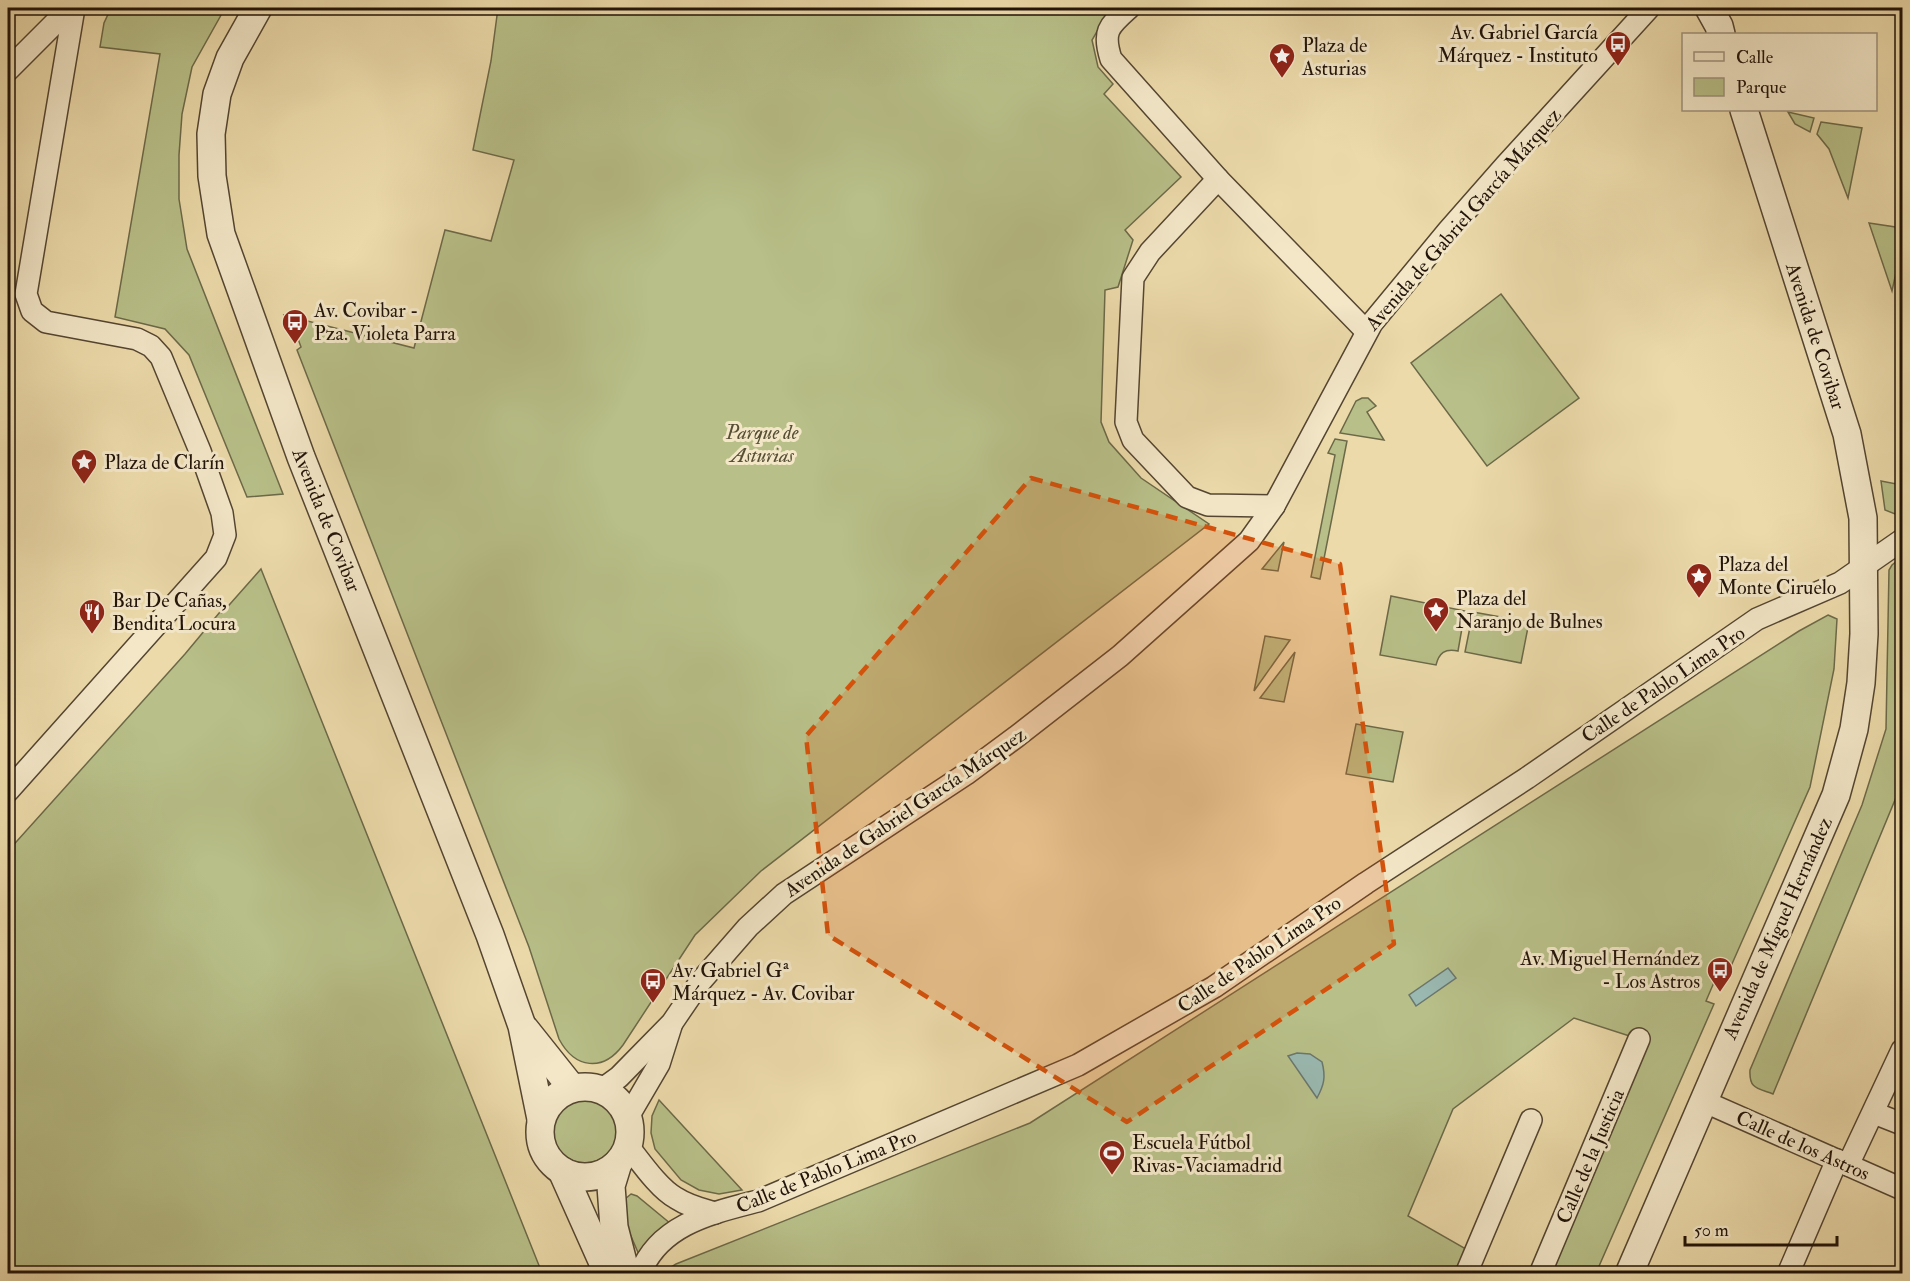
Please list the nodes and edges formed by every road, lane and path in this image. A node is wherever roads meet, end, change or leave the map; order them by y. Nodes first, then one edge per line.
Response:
1 (72, 8) edge
2 (258, 8) edge
3 (1129, 8) edge
4 (1649, 8) edge
5 (1709, 8) edge
6 (1721, 33) edge
7 (8, 70) edge
8 (1744, 111) edge
9 (1218, 179) junction
10 (1366, 331) junction
11 (1274, 506) junction
12 (1902, 540) edge
13 (1862, 568) junction
14 (8, 791) edge
15 (672, 1023) junction
16 (522, 1026) junction
17 (1639, 1039) dead end
18 (1902, 1050) edge
19 (572, 1088) junction
20 (601, 1090) junction
21 (1703, 1101) junction
22 (1874, 1113) junction
23 (628, 1117) junction
24 (542, 1119) junction
25 (1531, 1120) dead end
26 (1902, 1124) edge
27 (623, 1155) junction
28 (1843, 1163) junction
29 (562, 1171) junction
30 (1902, 1189) edge
31 (715, 1213) junction
32 (608, 1274) edge
33 (626, 1274) edge
34 (640, 1274) edge
35 (1466, 1274) edge
36 (1540, 1274) edge
37 (1629, 1274) edge
38 (1788, 1274) edge

1 - 7 street
1 - 14 street
2 - 16 street, Avenida de Covibar
3 - 9 street
4 - 10 street, Avenida de Gabriel García Márquez
5 - 6 street
8 - 13 street, Avenida de Covibar
9 - 10 street
9 - 11 street
10 - 11 street, Avenida de Gabriel García Márquez
11 - 15 street, Avenida de Gabriel García Márquez
12 - 13 street, Calle de Pablo Lima Pro
13 - 21 street, Avenida de Miguel Hernández
13 - 31 street, Calle de Pablo Lima Pro
15 - 20 street, Avenida de Gabriel García Márquez
15 - 23 street, Avenida de Gabriel García Márquez
16 - 19 street, Avenida de Covibar
16 - 24 street, Avenida de Covibar
17 - 36 street, Calle de la Justicia
18 - 22 street
19 - 20 street
19 - 24 street
20 - 23 street
21 - 28 street, Calle de los Astros
21 - 37 street, Avenida de Miguel Hernández
22 - 26 street
22 - 28 street
23 - 27 street
24 - 29 street
25 - 35 street
27 - 29 street
27 - 31 street, Calle de Pablo Lima Pro
27 - 33 street
28 - 30 street, Calle de los Astros
28 - 38 street
29 - 32 street
31 - 34 street

